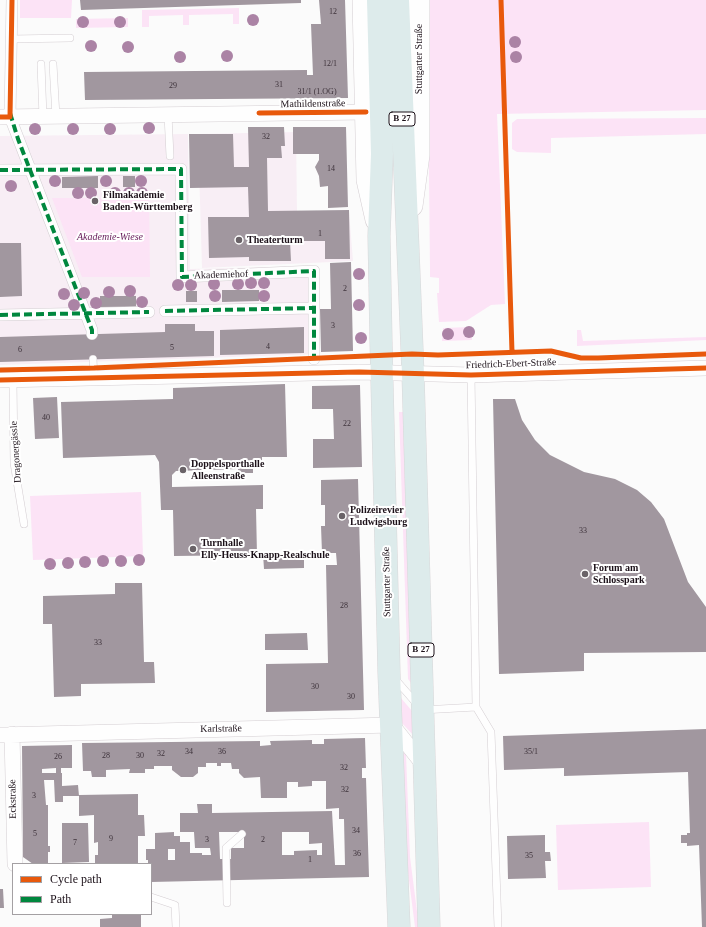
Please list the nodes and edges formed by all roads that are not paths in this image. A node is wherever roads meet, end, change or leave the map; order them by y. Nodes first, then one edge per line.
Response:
1 (12, 0) edge
2 (362, 0) edge
3 (378, 0) edge
4 (398, 0) edge
5 (419, 0) edge
6 (70, 38) dead end
7 (11, 39) junction
8 (41, 64) dead end
9 (53, 64) dead end
10 (366, 112) junction
11 (168, 115) junction
12 (5, 117) edge
13 (49, 117) junction
14 (170, 156) dead end
15 (0, 170) edge
16 (30, 170) junction
17 (379, 236) junction
18 (408, 238) junction
19 (314, 308) junction
20 (165, 311) dead end
21 (86, 312) junction
22 (149, 312) dead end
23 (0, 315) edge
24 (92, 334) dead end
25 (93, 359) dead end
26 (314, 359) dead end
27 (706, 368) edge
28 (382, 372) junction
29 (413, 374) junction
30 (471, 375) junction
31 (94, 378) junction
32 (6, 380) edge
33 (24, 524) dead end
34 (390, 673) junction
35 (476, 707) junction
36 (422, 710) junction
37 (392, 725) junction
38 (6, 734) edge
39 (424, 764) junction
40 (242, 834) dead end
41 (15, 863) edge
42 (152, 897) edge
43 (227, 904) dead end
44 (176, 927) edge
45 (399, 927) edge
46 (429, 927) edge
47 (498, 927) edge

1 - 7 street
2 - 10 main road, Stuttgarter Straße
3 - 17 main road, Stuttgarter Straße / B 27
4 - 18 main road, Stuttgarter Straße / B 27
5 - 18 main road, Stuttgarter Straße
6 - 7 lane
7 - 12 street
8 - 13 lane
9 - 13 lane
10 - 11 street, Mathildenstraße
10 - 17 main road, Stuttgarter Straße
11 - 13 street, Mathildenstraße
11 - 14 lane
12 - 13 street, Mathildenstraße
12 - 16 street
15 - 16 street, Akademiehof
16 - 19 street, Akademiehof
16 - 21 street
17 - 28 main road, Stuttgarter Straße / B 27
18 - 29 main road, Stuttgarter Straße / B 27
19 - 20 street
19 - 26 street, Akademiehof
21 - 22 street
21 - 23 street
21 - 24 street
25 - 31 lane
27 - 30 street, Friedrich-Ebert-Straße
28 - 29 street, Friedrich-Ebert-Straße
28 - 31 street, Friedrich-Ebert-Straße
28 - 34 main road, Stuttgarter Straße / B 27
29 - 30 street, Friedrich-Ebert-Straße
29 - 36 main road, Stuttgarter Straße / B 27
30 - 35 lane
31 - 32 street, Friedrich-Ebert-Straße
32 - 33 lane, Dragonergässle
34 - 36 lane
34 - 37 main road, Stuttgarter Straße / B 27
35 - 36 lane
35 - 47 lane
36 - 39 main road, Stuttgarter Straße / B 27
37 - 38 street, Karlstraße
37 - 39 street
37 - 45 main road, Stuttgarter Straße / B 27
38 - 41 street, Eckstraße
39 - 46 main road, Stuttgarter Straße / B 27
40 - 43 lane
42 - 44 lane

